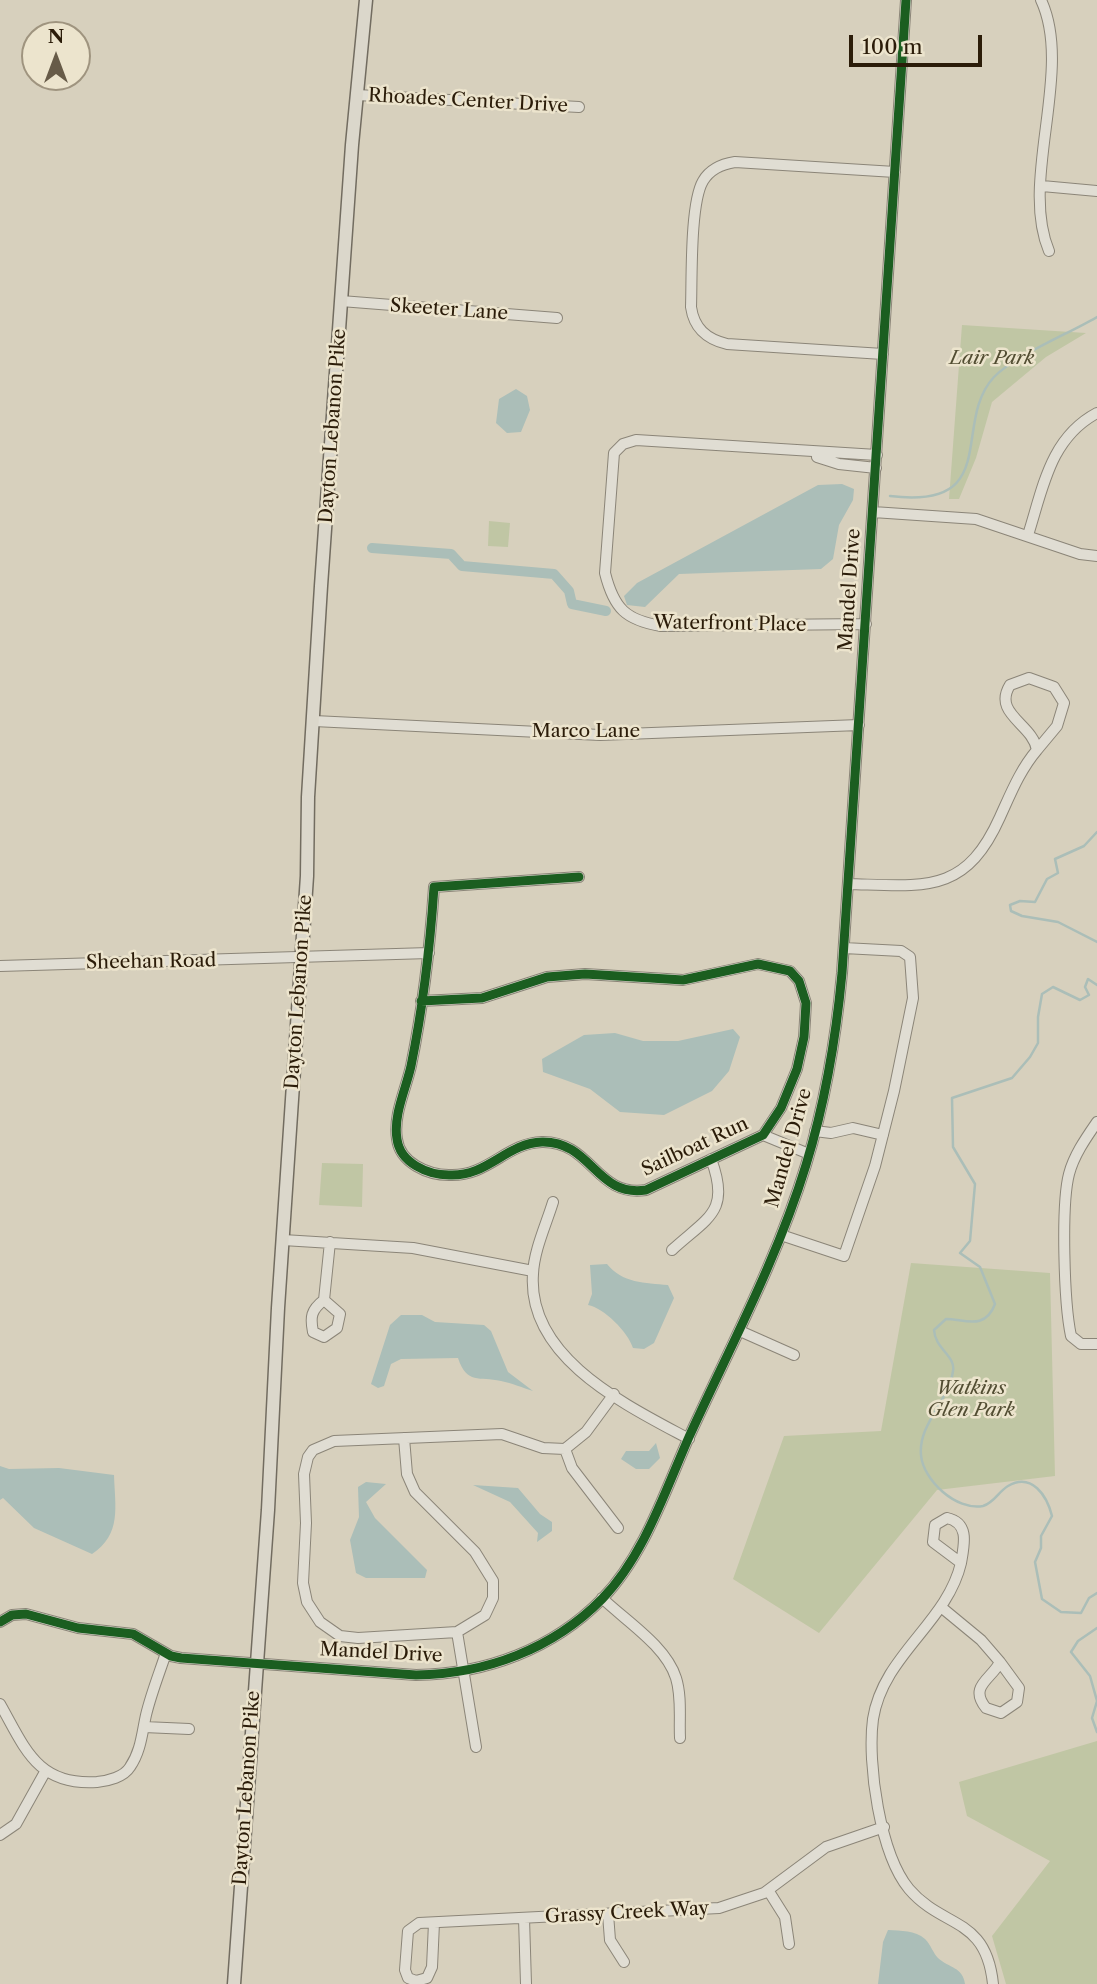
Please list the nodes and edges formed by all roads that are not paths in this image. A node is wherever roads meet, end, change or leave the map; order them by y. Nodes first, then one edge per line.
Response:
1 (366, 0) edge
2 (906, 0) edge
3 (1041, 0) edge
4 (357, 95) junction
5 (579, 107) dead end
6 (895, 172) junction
7 (1042, 186) junction
8 (1097, 191) edge
9 (1048, 251) dead end
10 (341, 301) junction
11 (557, 318) dead end
12 (883, 354) junction
13 (1097, 413) edge
14 (807, 453) junction
15 (877, 456) junction
16 (876, 468) junction
17 (873, 512) junction
18 (1028, 535) junction
19 (1097, 556) edge
20 (866, 624) junction
21 (314, 721) junction
22 (859, 725) junction
23 (1037, 750) junction
24 (579, 877) dead end
25 (848, 884) junction
26 (844, 948) junction
27 (429, 953) junction
28 (301, 954) junction
29 (0, 966) edge
30 (421, 1001) junction
31 (1097, 1122) edge
32 (815, 1131) junction
33 (763, 1135) junction
34 (883, 1135) junction
35 (809, 1154) junction
36 (711, 1159) junction
37 (554, 1202) dead end
38 (781, 1235) junction
39 (283, 1240) junction
40 (330, 1242) junction
41 (671, 1250) dead end
42 (533, 1271) junction
43 (324, 1300) dead end
44 (740, 1331) junction
45 (1097, 1344) edge
46 (794, 1355) dead end
47 (614, 1394) junction
48 (404, 1438) junction
49 (689, 1439) junction
50 (565, 1449) junction
51 (618, 1528) dead end
52 (961, 1563) junction
53 (602, 1598) junction
54 (941, 1607) junction
55 (0, 1622) edge
56 (457, 1632) junction
57 (166, 1653) junction
58 (1000, 1662) junction
59 (256, 1663) junction
60 (464, 1672) junction
61 (0, 1704) edge
62 (144, 1727) junction
63 (189, 1729) dead end
64 (680, 1738) dead end
65 (476, 1746) dead end
66 (45, 1772) junction
67 (884, 1828) junction
68 (0, 1835) edge
69 (768, 1890) junction
70 (608, 1914) junction
71 (524, 1919) junction
72 (434, 1923) junction
73 (789, 1944) dead end
74 (624, 1962) dead end
75 (234, 1984) edge
76 (526, 1984) edge
77 (993, 1984) edge

1 - 4 main road, Dayton Lebanon Pike
2 - 6 street, Mandel Drive
3 - 7 street
4 - 5 street, Rhoades Center Drive
4 - 10 main road, Dayton Lebanon Pike
6 - 12 street, Mandel Drive
6 - 12 street
7 - 8 street
7 - 9 street
10 - 11 street, Skeeter Lane
10 - 21 main road, Dayton Lebanon Pike
12 - 15 street, Mandel Drive
13 - 18 street
14 - 15 street, Waterfront Place
14 - 16 street, Waterfront Place
14 - 20 street, Waterfront Place
15 - 16 street, Mandel Drive
16 - 17 street, Mandel Drive
17 - 18 street
17 - 20 street, Mandel Drive
18 - 19 street
20 - 22 street, Mandel Drive
21 - 22 street, Marco Lane
21 - 28 main road, Dayton Lebanon Pike
22 - 25 street, Mandel Drive
23 - 23 street
23 - 25 street
24 - 27 street, Sailboat Run
25 - 26 street, Mandel Drive
26 - 32 street, Mandel Drive
26 - 34 street
27 - 28 street, Sheehan Road
27 - 30 street, Sailboat Run
28 - 29 street, Sheehan Road
28 - 39 main road, Dayton Lebanon Pike
30 - 33 street, Sailboat Run
30 - 36 street, Sailboat Run
31 - 45 street
32 - 34 street
32 - 35 street, Mandel Drive
33 - 35 street
33 - 36 street, Sailboat Run
34 - 38 street
35 - 38 street, Mandel Drive
36 - 41 street
37 - 42 street
38 - 44 street, Mandel Drive
39 - 40 street
39 - 59 main road, Dayton Lebanon Pike
40 - 42 street
40 - 43 street
42 - 47 street
44 - 46 street
44 - 49 street, Mandel Drive
47 - 49 street
47 - 50 street
48 - 50 street
48 - 56 street
48 - 56 street
49 - 53 street, Mandel Drive
50 - 51 street
52 - 52 street
52 - 54 street
53 - 60 street, Mandel Drive
53 - 64 street
54 - 58 street
54 - 67 street
55 - 57 street, Mandel Drive
56 - 60 street
57 - 59 street, Mandel Drive
57 - 62 street
58 - 58 street
59 - 60 street, Mandel Drive
59 - 75 main road, Dayton Lebanon Pike
60 - 65 street
61 - 66 street
62 - 63 street
62 - 66 street
66 - 68 street
67 - 69 street, Grassy Creek Way
67 - 77 street
69 - 70 street, Grassy Creek Way
69 - 73 street
70 - 71 street, Grassy Creek Way
70 - 74 street
71 - 72 street, Grassy Creek Way
71 - 76 street
72 - 72 street, Grassy Creek Way

